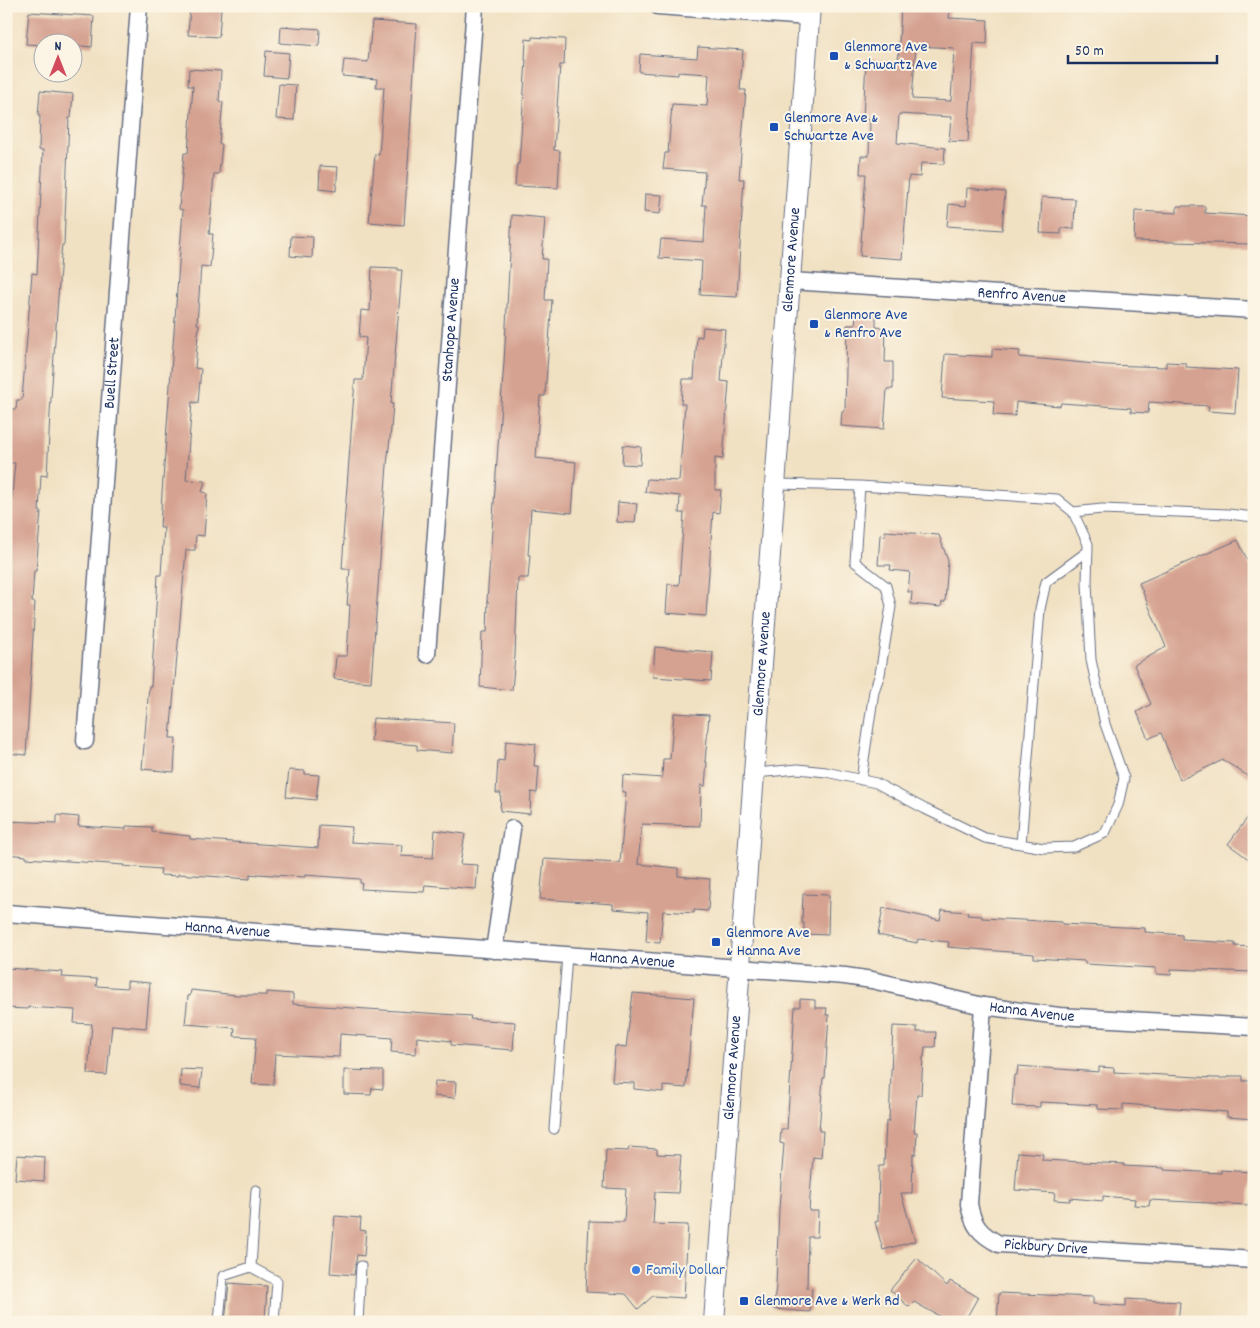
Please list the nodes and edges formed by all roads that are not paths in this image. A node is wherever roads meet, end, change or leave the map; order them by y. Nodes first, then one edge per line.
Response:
1 (139, 6) edge
2 (475, 6) edge
3 (658, 6) edge
4 (809, 11) edge
5 (790, 281) junction
6 (1254, 310) edge
7 (776, 484) junction
8 (860, 486) junction
9 (1073, 512) junction
10 (1254, 517) edge
11 (1088, 551) junction
12 (427, 654) dead end
13 (85, 741) dead end
14 (755, 773) junction
15 (861, 780) junction
16 (512, 829) dead end
17 (1021, 844) junction
18 (6, 913) edge
19 (494, 950) junction
20 (567, 955) junction
21 (740, 968) junction
22 (983, 1006) junction
23 (1254, 1027) edge
24 (554, 1129) dead end
25 (256, 1190) dead end
26 (1254, 1260) edge
27 (362, 1266) dead end
28 (251, 1267) junction
29 (219, 1322) edge
30 (274, 1322) edge
31 (358, 1322) edge
32 (714, 1322) edge

1 - 13 street, Buell Street
2 - 12 street, Stanhope Avenue
3 - 4 street
4 - 5 street, Glenmore Avenue
5 - 6 street, Renfro Avenue
5 - 7 street, Glenmore Avenue
7 - 8 lane
7 - 14 street, Glenmore Avenue
8 - 9 lane
8 - 15 lane
9 - 10 lane
9 - 11 lane
11 - 17 lane
11 - 17 lane
14 - 15 lane
14 - 21 street, Glenmore Avenue
15 - 17 lane
16 - 19 street
18 - 19 street, Hanna Avenue
19 - 20 street, Hanna Avenue
20 - 21 street, Hanna Avenue
20 - 24 lane
21 - 22 street, Hanna Avenue
21 - 32 street, Glenmore Avenue
22 - 23 street, Hanna Avenue
22 - 26 street, Pickbury Drive
25 - 28 lane
27 - 31 lane
28 - 29 lane
28 - 30 lane

